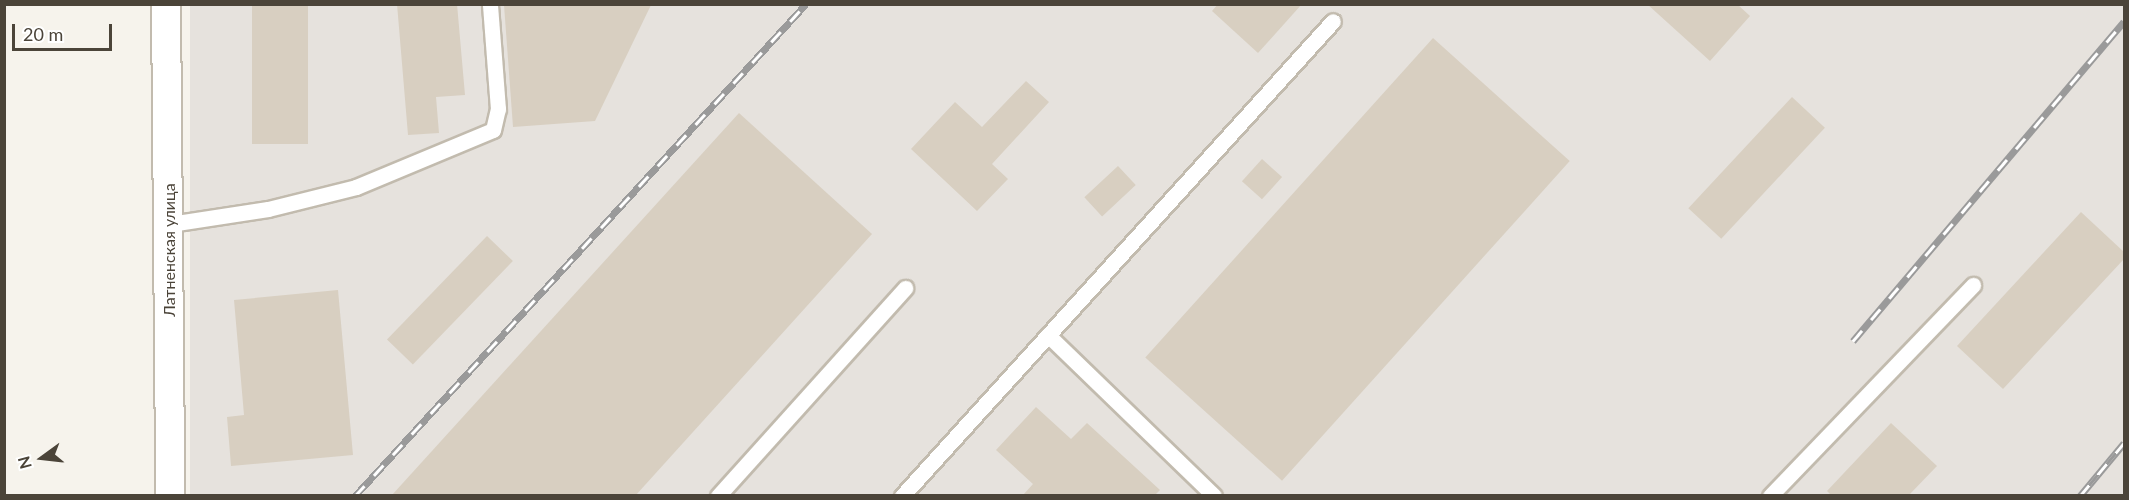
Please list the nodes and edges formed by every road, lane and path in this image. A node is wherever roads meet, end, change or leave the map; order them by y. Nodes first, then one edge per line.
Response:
1 (166, 4) edge
2 (490, 4) edge
3 (1333, 21) dead end
4 (170, 224) junction
5 (1973, 285) dead end
6 (905, 288) dead end
7 (1048, 335) junction
8 (170, 495) edge
9 (718, 495) edge
10 (902, 495) edge
11 (1214, 495) edge
12 (1770, 495) edge

1 - 4 street, Латненская улица
2 - 4 lane
3 - 7 lane
4 - 8 street, Латненская улица
5 - 12 lane
6 - 9 lane
7 - 10 lane
7 - 11 lane

